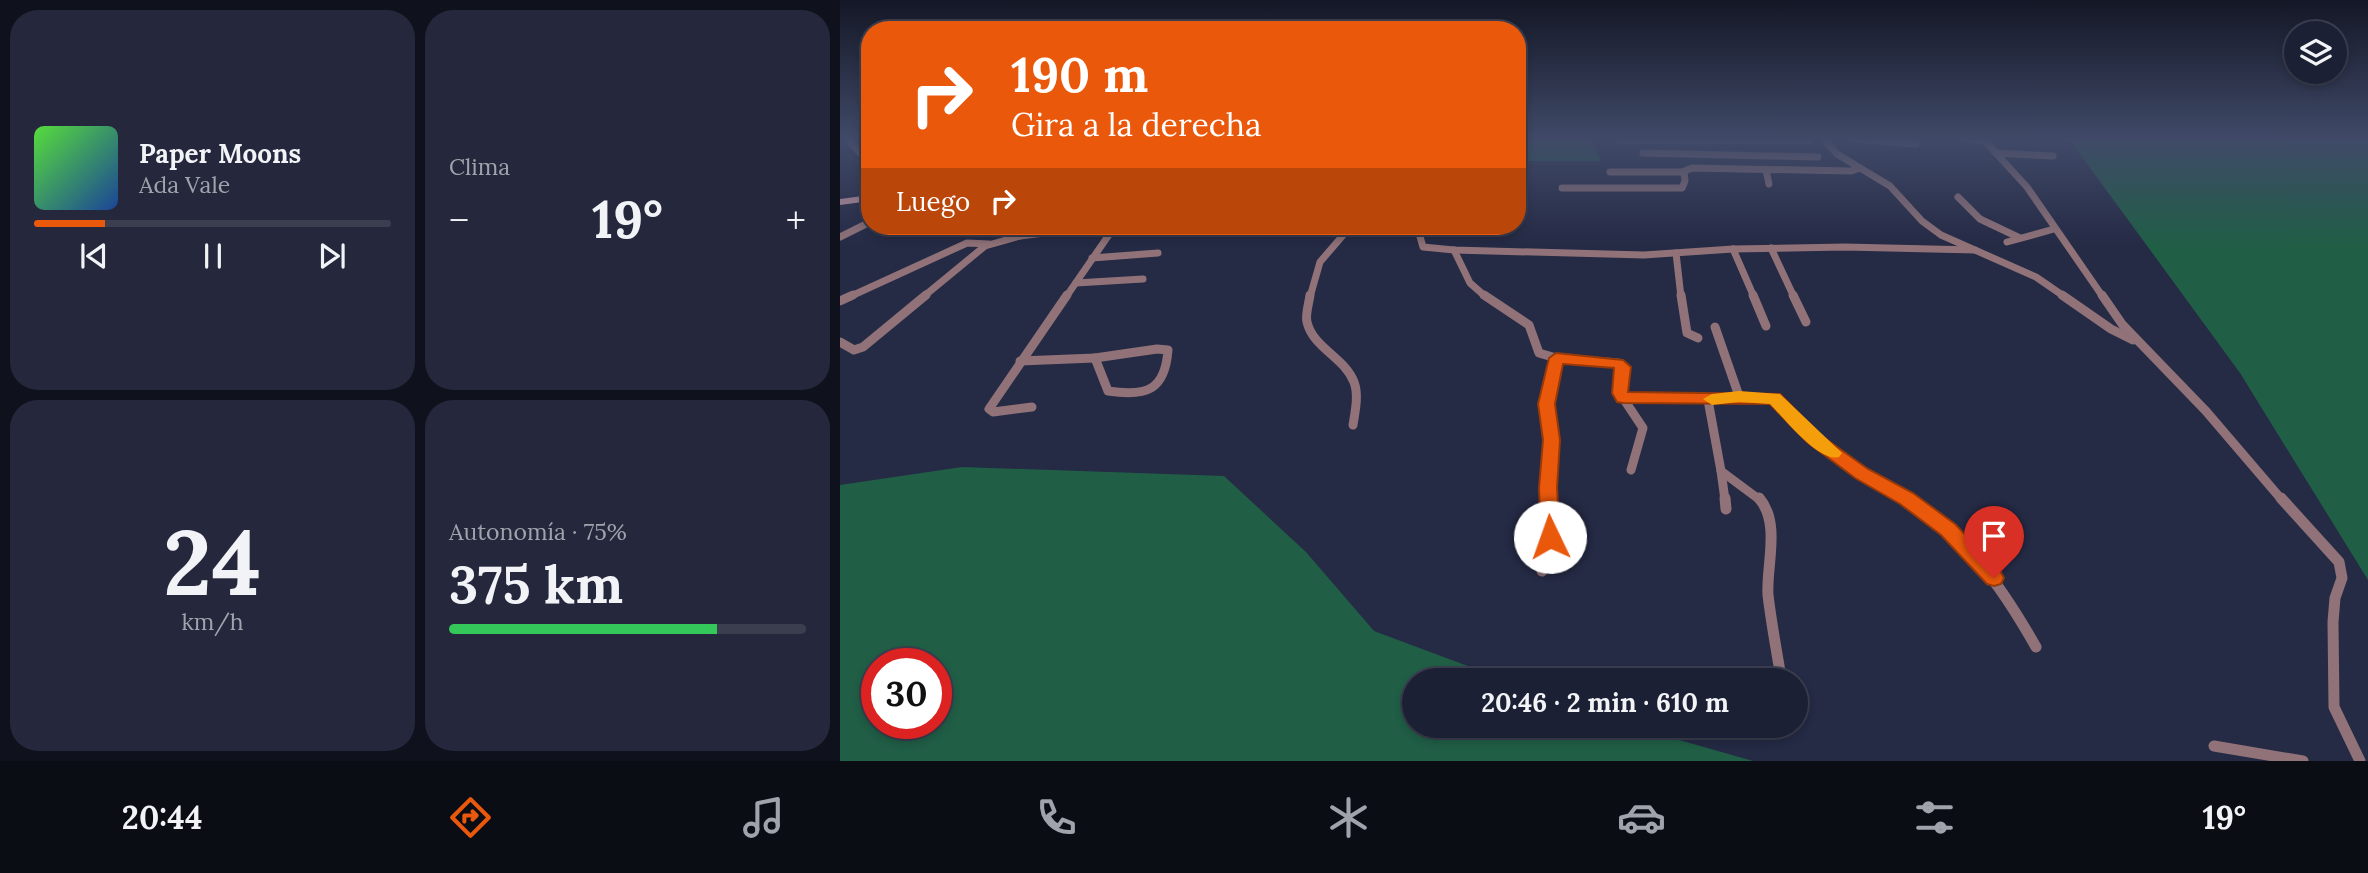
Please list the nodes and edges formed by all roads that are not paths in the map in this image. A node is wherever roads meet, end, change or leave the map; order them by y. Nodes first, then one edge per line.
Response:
1 (1662, 175) edge
2 (1684, 175) edge
3 (1767, 175) edge
4 (1871, 175) edge
5 (2016, 175) edge
6 (1769, 184) dead end
7 (1562, 188) dead end
8 (1639, 188) junction
9 (1958, 197) dead end
10 (861, 199) edge
11 (840, 202) edge
12 (861, 226) edge
13 (2054, 229) junction
14 (1026, 235) edge
15 (1109, 235) edge
16 (1343, 235) edge
17 (1420, 235) edge
18 (1020, 236) joint
19 (840, 237) edge
20 (2020, 238) junction
21 (2007, 242) dead end
22 (989, 244) junction
23 (1771, 248) junction
24 (1733, 249) junction
25 (1454, 250) junction
26 (1975, 250) junction
27 (1158, 253) dead end
28 (1676, 253) junction
29 (1092, 258) junction
30 (1143, 279) dead end
31 (1076, 283) junction
32 (840, 300) edge
33 (1806, 322) dead end
34 (1766, 326) dead end
35 (1715, 327) dead end
36 (1698, 338) dead end
37 (840, 342) edge
38 (2141, 344) junction
39 (1095, 358) junction
40 (1556, 358) junction
41 (1020, 361) junction
42 (1739, 396) junction
43 (1623, 398) junction
44 (1708, 400) junction
45 (1032, 407) dead end
46 (1353, 425) dead end
47 (1631, 470) dead end
48 (1721, 471) junction
49 (1726, 509) dead end
50 (1542, 571) dead end
51 (2036, 647) dead end
52 (1779, 668) edge
53 (2214, 746) dead end
54 (2303, 761) edge
55 (2360, 761) edge

1 - 8 street
2 - 8 street
3 - 6 street
4 - 26 street
5 - 13 street
7 - 8 street
9 - 20 street
10 - 11 street
12 - 19 street
13 - 20 street
13 - 38 street
14 - 18 street
15 - 29 street
16 - 46 street
17 - 25 street
18 - 22 street
20 - 21 street
22 - 32 street
22 - 37 street
23 - 24 street
23 - 26 street
23 - 33 street
24 - 28 street
24 - 34 street
25 - 28 street
25 - 40 street
26 - 38 street
27 - 29 street
28 - 36 street
29 - 31 street
30 - 31 street
31 - 41 street
35 - 42 street
38 - 55 street
39 - 39 street
39 - 41 street
40 - 43 street
40 - 50 street
41 - 45 street
42 - 44 street
42 - 51 street
43 - 44 street
43 - 47 street
44 - 48 street
48 - 49 street
48 - 52 street
53 - 54 street

